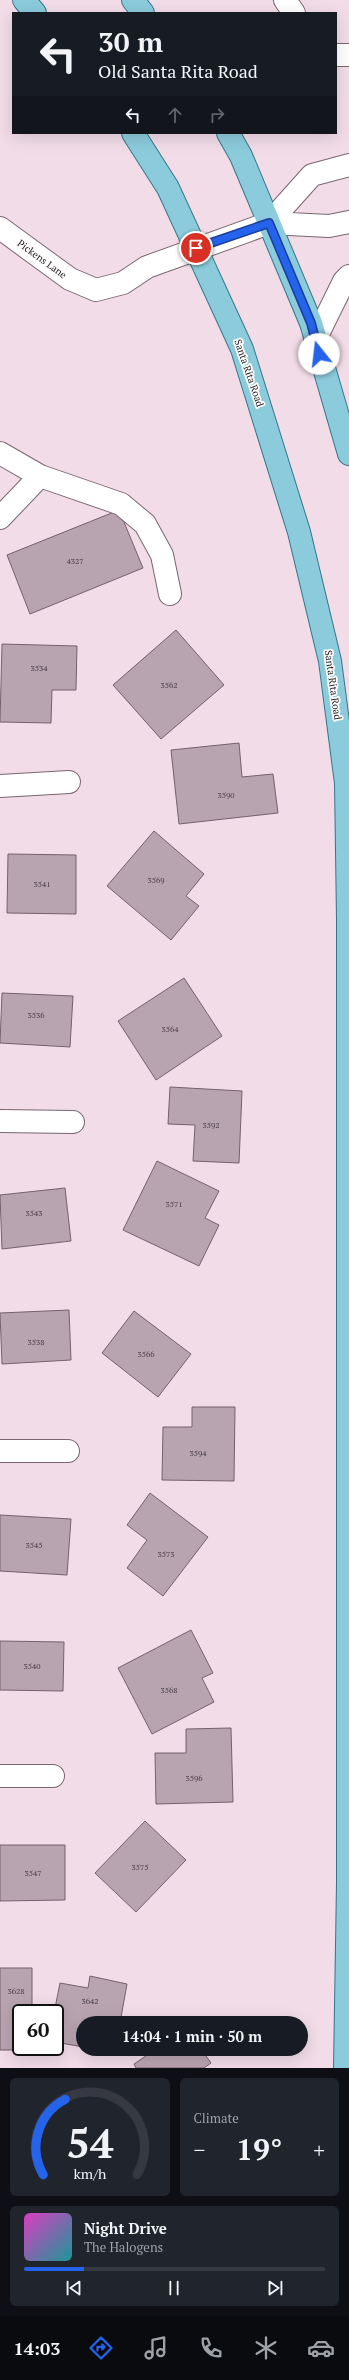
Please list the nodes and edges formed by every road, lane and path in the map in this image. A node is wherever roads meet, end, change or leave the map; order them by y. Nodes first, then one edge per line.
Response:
1 (24, 0) edge
2 (133, 0) edge
3 (285, 0) edge
4 (34, 12) edge
5 (142, 12) edge
6 (293, 12) edge
7 (337, 55) edge
8 (349, 55) edge
9 (134, 134) edge
10 (229, 134) edge
11 (349, 165) edge
12 (349, 222) edge
13 (269, 223) junction
14 (0, 228) edge
15 (196, 248) junction
16 (349, 276) edge
17 (315, 340) junction
18 (0, 453) edge
19 (349, 454) edge
20 (40, 476) junction
21 (0, 518) edge
22 (170, 594) dead end
23 (69, 782) dead end
24 (0, 786) edge
25 (0, 1121) edge
26 (73, 1122) dead end
27 (0, 1451) edge
28 (68, 1451) dead end
29 (0, 1776) edge
30 (53, 1776) dead end
31 (348, 1980) edge
32 (345, 2068) edge

1 - 4 main road
2 - 5 main road
3 - 6 street
7 - 8 street
9 - 15 main road, Santa Rita Road
10 - 13 main road
11 - 13 street
12 - 13 street
13 - 15 street, Pickens Lane
13 - 17 main road
14 - 15 street, Pickens Lane
15 - 31 main road, Santa Rita Road
16 - 17 street
17 - 19 main road
18 - 20 street
20 - 21 street
20 - 22 street
23 - 24 street
25 - 26 street
27 - 28 street
29 - 30 street
31 - 32 main road, Santa Rita Road

